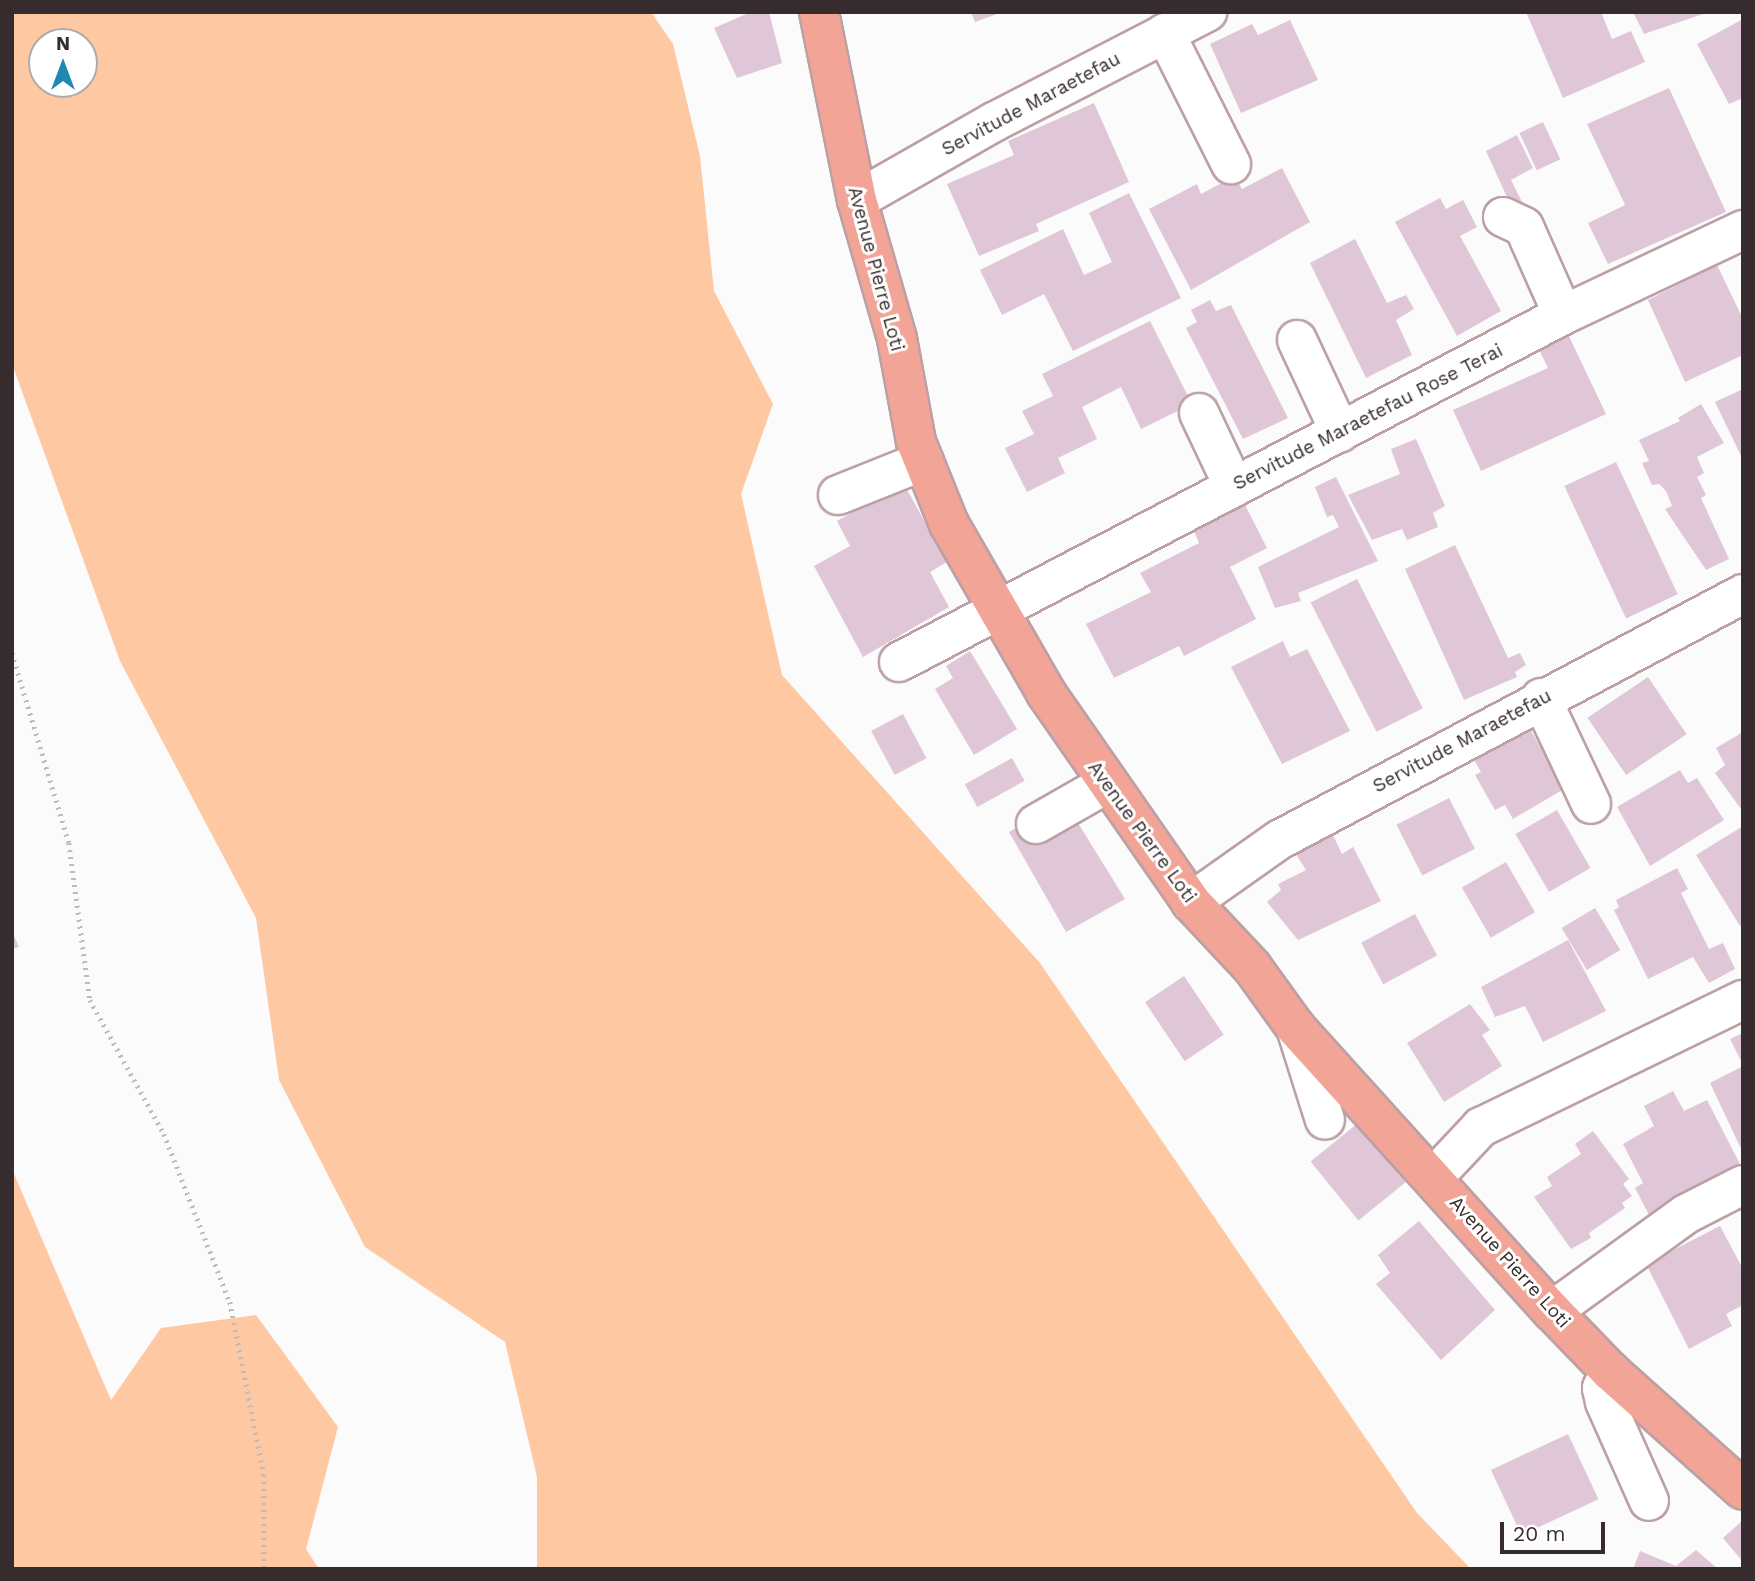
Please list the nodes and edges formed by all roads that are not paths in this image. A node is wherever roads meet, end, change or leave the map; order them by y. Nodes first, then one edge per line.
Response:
1 (818, 12) edge
2 (1207, 12) edge
3 (1165, 33) junction
4 (1231, 164) dead end
5 (857, 200) junction
6 (1503, 217) dead end
7 (1743, 230) edge
8 (1563, 315) junction
9 (1297, 340) dead end
10 (1199, 413) dead end
11 (1340, 432) junction
12 (923, 461) junction
13 (1234, 487) junction
14 (838, 495) dead end
15 (1738, 608) edge
16 (996, 609) junction
17 (899, 663) dead end
18 (1541, 698) junction
19 (1106, 784) junction
20 (1591, 804) dead end
21 (1036, 824) dead end
22 (1191, 902) junction
23 (1743, 1000) edge
24 (1296, 1028) junction
25 (1325, 1120) dead end
26 (1434, 1177) junction
27 (1743, 1185) edge
28 (1552, 1311) junction
29 (1610, 1371) junction
30 (1743, 1490) edge
31 (1649, 1501) dead end

1 - 5 main road, Avenue Pierre Loti
2 - 3 street, Servitude Maraetefau
3 - 4 street
3 - 5 street, Servitude Maraetefau
5 - 12 main road, Avenue Pierre Loti
6 - 8 street
7 - 8 street, Servitude Maraetefau Rose Terai
8 - 11 street, Servitude Maraetefau Rose Terai
9 - 11 street
10 - 13 street
11 - 13 street, Servitude Maraetefau Rose Terai
12 - 14 street
12 - 16 main road, Avenue Pierre Loti
13 - 16 street, Servitude Maraetefau Rose Terai
15 - 18 street, Servitude Maraetefau
16 - 17 street, Servitude Maraetefau Rose Terai
16 - 19 main road, Avenue Pierre Loti
18 - 20 street
18 - 22 street, Servitude Maraetefau
19 - 21 street
19 - 22 main road, Avenue Pierre Loti
22 - 24 main road, Avenue Pierre Loti
23 - 26 street
24 - 25 street
24 - 26 main road, Avenue Pierre Loti
26 - 28 main road, Avenue Pierre Loti
27 - 28 street
28 - 29 main road, Avenue Pierre Loti
29 - 30 main road, Avenue Pierre Loti
29 - 31 street

